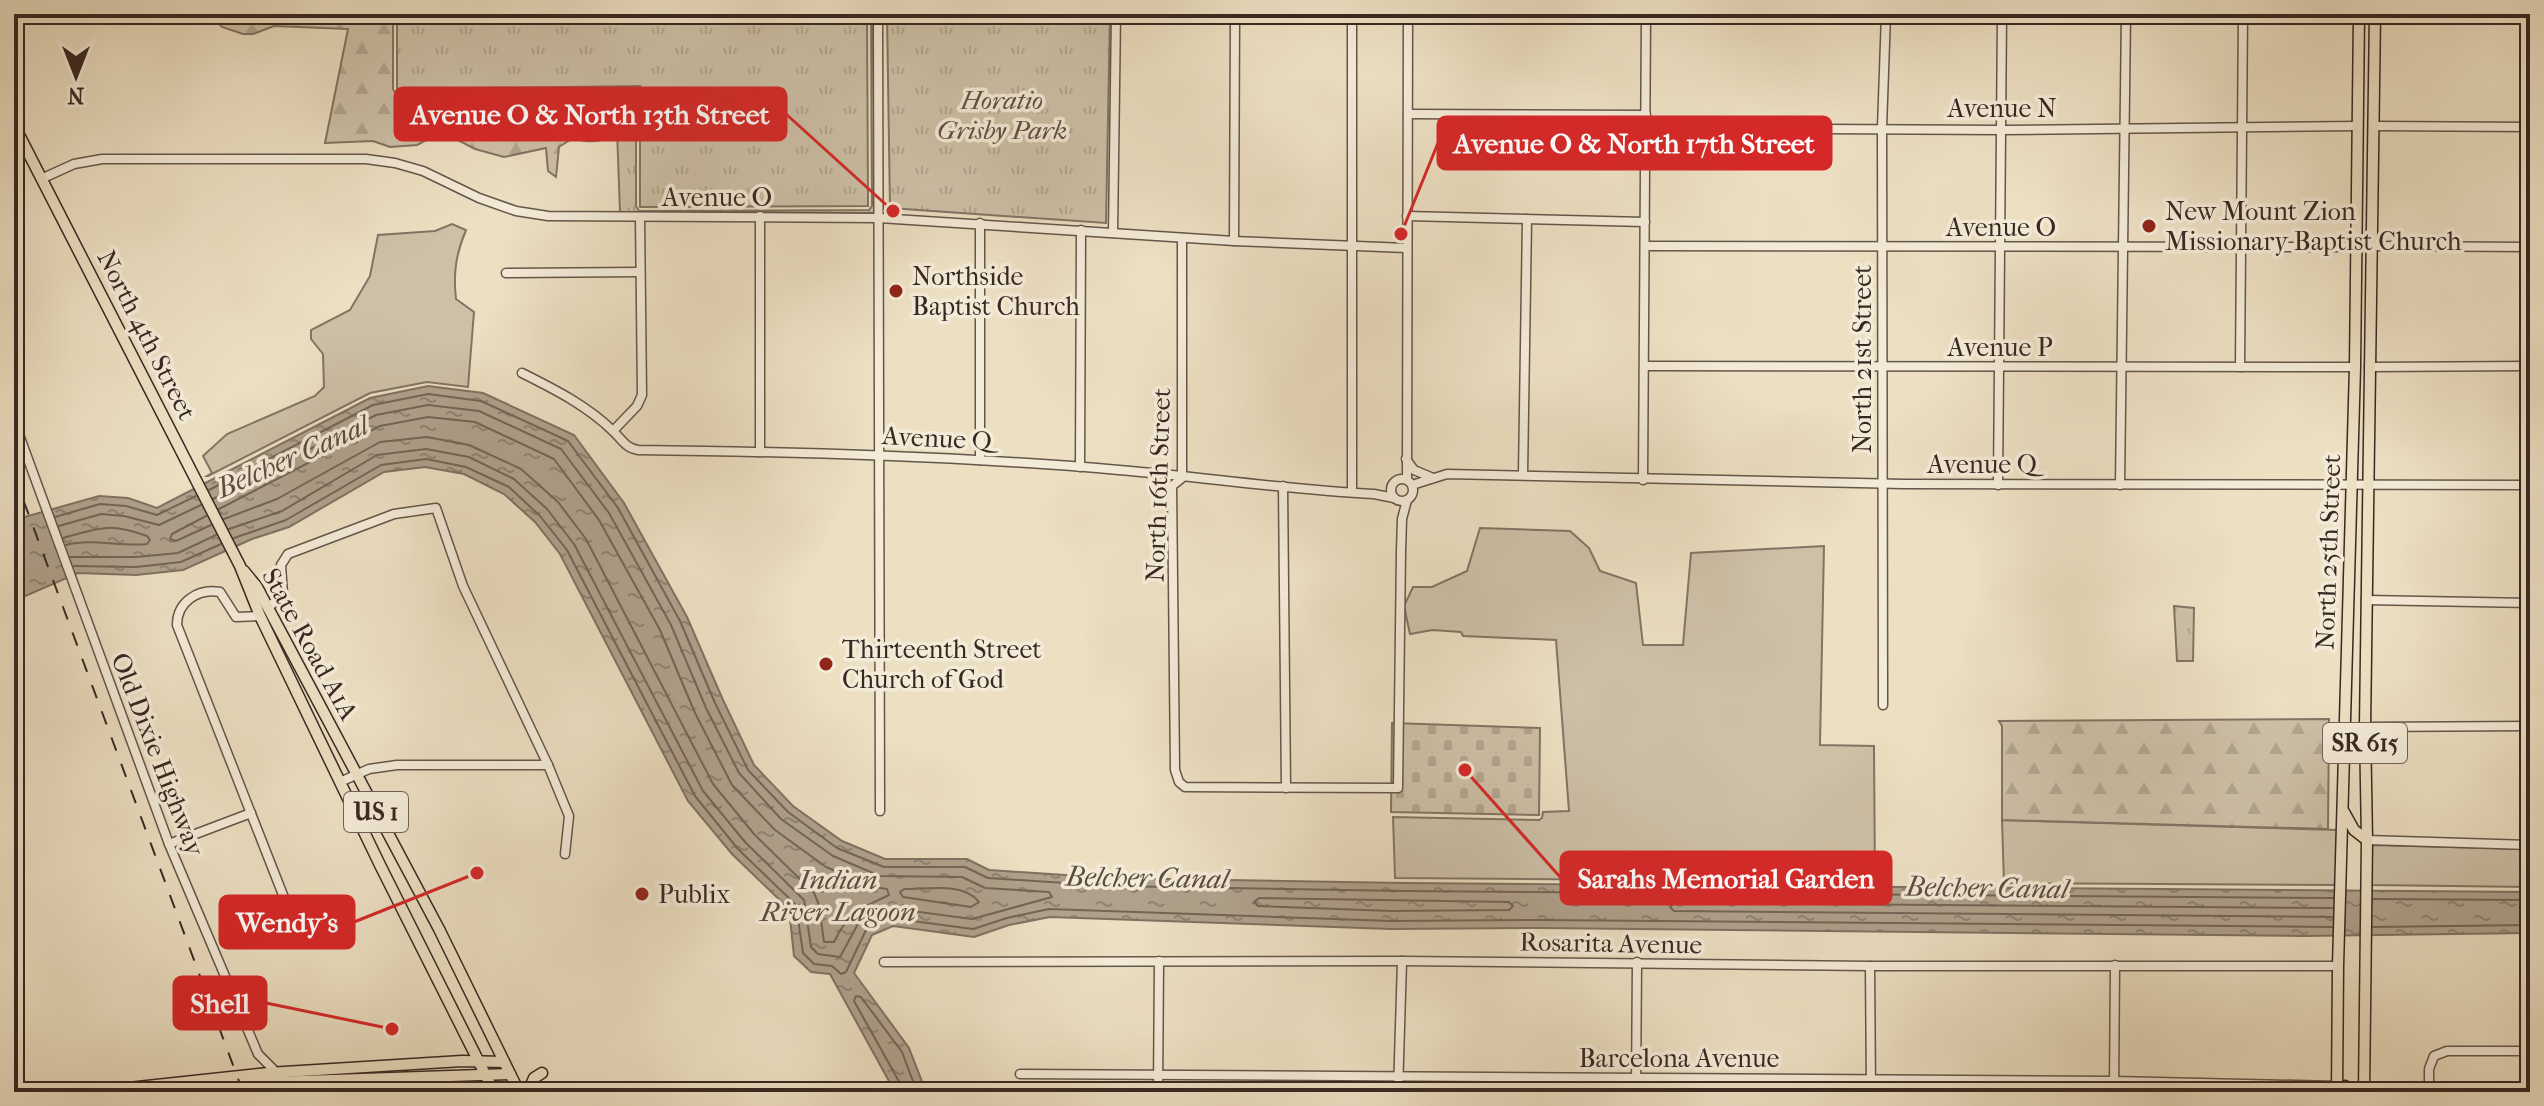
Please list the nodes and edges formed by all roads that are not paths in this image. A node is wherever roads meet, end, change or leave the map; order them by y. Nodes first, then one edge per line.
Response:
1 (878, 14) edge
2 (1116, 14) edge
3 (1235, 14) edge
4 (1352, 14) edge
5 (1408, 14) edge
6 (1646, 14) edge
7 (1886, 14) edge
8 (2002, 14) edge
9 (2126, 14) edge
10 (2243, 14) edge
11 (2359, 14) edge
12 (2375, 14) edge
13 (1408, 114) junction
14 (1646, 115) junction
15 (14, 125) edge
16 (2358, 126) junction
17 (2374, 126) junction
18 (2124, 127) junction
19 (2243, 127) junction
20 (2530, 127) edge
21 (1646, 128) junction
22 (1882, 128) junction
23 (2002, 130) junction
24 (41, 179) junction
25 (760, 216) junction
26 (1407, 216) junction
27 (640, 217) junction
28 (879, 218) junction
29 (1527, 219) junction
30 (1645, 222) junction
31 (980, 223) junction
32 (1081, 230) junction
33 (1113, 233) junction
34 (1182, 238) junction
35 (1234, 241) junction
36 (1352, 245) junction
37 (1645, 246) junction
38 (2241, 246) junction
39 (2371, 246) junction
40 (1883, 247) junction
41 (2001, 247) junction
42 (2122, 247) junction
43 (2357, 247) junction
44 (2530, 247) edge
45 (1406, 248) junction
46 (640, 272) junction
47 (506, 273) dead end
48 (2369, 343) junction
49 (1645, 366) junction
50 (1882, 366) junction
51 (2530, 366) edge
52 (2240, 367) junction
53 (2355, 367) junction
54 (2369, 367) junction
55 (2000, 368) junction
56 (2121, 368) junction
57 (522, 373) dead end
58 (14, 421) edge
59 (613, 431) junction
60 (760, 452) junction
61 (880, 454) junction
62 (1405, 458) junction
63 (980, 460) junction
64 (1080, 467) junction
65 (1523, 474) junction
66 (1182, 478) junction
67 (1434, 478) junction
68 (1643, 480) junction
69 (1394, 482) junction
70 (1881, 484) junction
71 (2353, 484) junction
72 (1998, 485) junction
73 (2120, 485) junction
74 (2369, 485) junction
75 (2530, 485) edge
76 (1283, 486) junction
77 (1410, 490) junction
78 (1352, 492) junction
79 (1374, 494) junction
80 (1396, 499) junction
81 (1402, 519) junction
82 (240, 566) joint
83 (2366, 600) junction
84 (2530, 603) edge
85 (264, 612) junction
86 (1883, 705) dead end
87 (2530, 726) edge
88 (2365, 727) junction
89 (548, 765) junction
90 (356, 774) junction
91 (340, 782) junction
92 (1286, 788) junction
93 (2343, 810) junction
94 (880, 811) dead end
95 (251, 813) junction
96 (2367, 840) junction
97 (169, 844) junction
98 (2530, 845) edge
99 (565, 854) dead end
100 (294, 923) dead end
101 (1159, 961) junction
102 (1402, 961) junction
103 (884, 962) dead end
104 (1637, 962) junction
105 (2115, 965) junction
106 (1870, 966) junction
107 (2338, 966) junction
108 (2530, 1051) edge
109 (479, 1061) junction
110 (504, 1062) junction
111 (542, 1073) dead end
112 (485, 1074) junction
113 (510, 1074) junction
114 (1020, 1074) dead end
115 (1158, 1074) junction
116 (1398, 1078) junction
117 (1635, 1078) junction
118 (1871, 1079) junction
119 (2114, 1081) junction
120 (2337, 1089) edge
121 (116, 1090) edge
122 (150, 1092) edge
123 (283, 1092) edge
124 (494, 1092) edge
125 (519, 1092) edge
126 (528, 1092) edge
127 (1158, 1092) edge
128 (1398, 1092) edge
129 (1636, 1092) edge
130 (1871, 1092) edge
131 (2114, 1092) edge
132 (2353, 1092) edge
133 (2364, 1092) edge
134 (2429, 1092) edge

1 - 28 street
2 - 33 street
3 - 35 street
4 - 36 street
5 - 13 street
6 - 14 street
7 - 22 street, North 21st Street
8 - 23 street
9 - 18 street
10 - 19 street
11 - 16 main road, North 25th Street / SR 615
12 - 17 main road, North 25th Street / SR 615
13 - 14 street
13 - 26 street
14 - 21 street
15 - 24 main road, North 4th Street / US 1
16 - 19 street, Avenue N
16 - 43 main road, North 25th Street / SR 615
17 - 20 street
17 - 39 main road, North 25th Street / SR 615
18 - 19 street, Avenue N
18 - 23 street, Avenue N
18 - 42 street
19 - 38 street
21 - 22 street, Avenue N
21 - 30 street
22 - 23 street, Avenue N
22 - 40 street, North 21st Street
23 - 41 street
24 - 27 street, Avenue O
24 - 82 main road, North 4th Street / US 1
25 - 27 street, Avenue O
25 - 28 street, Avenue O
25 - 60 street
26 - 29 street
26 - 45 street
27 - 46 street
28 - 31 street, Avenue O
28 - 61 street
29 - 30 street
29 - 65 street
30 - 37 street
31 - 32 street, Avenue O
31 - 63 street
32 - 33 street, Avenue O
32 - 64 street
33 - 34 street, Avenue O
34 - 35 street, Avenue O
34 - 66 street, North 16th Street
35 - 36 street, Avenue O
36 - 45 street, Avenue O
36 - 78 street
37 - 40 street, Avenue O
37 - 49 street
38 - 42 street, Avenue O
38 - 43 street, Avenue O
38 - 52 street
39 - 44 street
39 - 48 main road, North 25th Street / SR 615
40 - 41 street, Avenue O
40 - 50 street, North 21st Street
41 - 42 street, Avenue O
41 - 55 street
42 - 56 street
43 - 48 main road
43 - 53 main road, North 25th Street / SR 615
45 - 62 street
46 - 47 street
46 - 59 street
48 - 54 main road, North 25th Street / SR 615
49 - 50 street, Avenue P
49 - 68 street
50 - 55 street, Avenue P
50 - 70 street, North 21st Street
51 - 54 street
52 - 53 street, Avenue P
52 - 56 street, Avenue P
53 - 71 main road, North 25th Street / SR 615
54 - 74 main road, North 25th Street / SR 615
55 - 56 street, Avenue P
55 - 72 street
56 - 73 street
57 - 59 street, Avenue Q
58 - 97 street, Old Dixie Highway
59 - 60 street, Avenue Q
60 - 61 street, Avenue Q
61 - 63 street, Avenue Q
61 - 94 street
62 - 67 street
62 - 69 street
62 - 77 street
63 - 64 street, Avenue Q
64 - 66 street, Avenue Q
65 - 67 street, Avenue Q
65 - 68 street, Avenue Q
66 - 76 street, Avenue Q
66 - 92 street, North 16th Street
67 - 77 street, Avenue Q
68 - 70 street, Avenue Q
69 - 77 street
69 - 79 street
69 - 80 street
70 - 72 street, Avenue Q
70 - 86 street, North 21st Street
71 - 73 street, Avenue Q
71 - 74 street, Avenue Q
71 - 93 main road, North 25th Street / SR 615
72 - 73 street, Avenue Q
74 - 75 street, Avenue Q
74 - 83 main road, North 25th Street / SR 615
76 - 78 street, Avenue Q
76 - 92 street
77 - 80 street, Avenue Q
77 - 81 street
78 - 79 street, Avenue Q
79 - 80 street, Avenue Q
80 - 81 street
81 - 92 street
82 - 85 main road, State Road A1A / US 1
83 - 84 street
83 - 88 main road, North 25th Street / SR 615
85 - 89 street
85 - 90 main road, State Road A1A / US 1
85 - 91 main road, State Road A1A / US 1
85 - 95 street
87 - 88 street
88 - 96 main road, North 25th Street / SR 615
89 - 90 street
89 - 99 street
90 - 91 street
90 - 110 main road, State Road A1A / US 1
91 - 109 main road, State Road A1A / US 1
93 - 96 main road
93 - 107 main road, North 25th Street / SR 615
95 - 97 street
95 - 100 street
96 - 98 street
96 - 133 main road, North 25th Street / SR 615
97 - 123 street, Old Dixie Highway
101 - 102 street, Rosarita Avenue
101 - 103 street, Rosarita Avenue
101 - 115 street
102 - 104 street, Rosarita Avenue
102 - 116 street
104 - 106 street, Rosarita Avenue
104 - 117 street
105 - 106 street, Rosarita Avenue
105 - 107 street, Rosarita Avenue
105 - 119 street
106 - 118 street
107 - 120 main road, North 25th Street / SR 615
108 - 134 street
109 - 110 main road
109 - 112 main road, US 1
109 - 121 main road
110 - 113 main road, US 1
111 - 126 main road
112 - 113 main road
112 - 122 main road
112 - 124 main road, US 1
113 - 125 main road, US 1
114 - 115 street, Barcelona Avenue
115 - 116 street, Barcelona Avenue
115 - 127 street
116 - 117 street, Barcelona Avenue
116 - 128 street
117 - 118 street, Barcelona Avenue
117 - 129 street
118 - 119 street, Barcelona Avenue
118 - 130 street
119 - 120 street, Barcelona Avenue
119 - 131 street
120 - 132 main road

